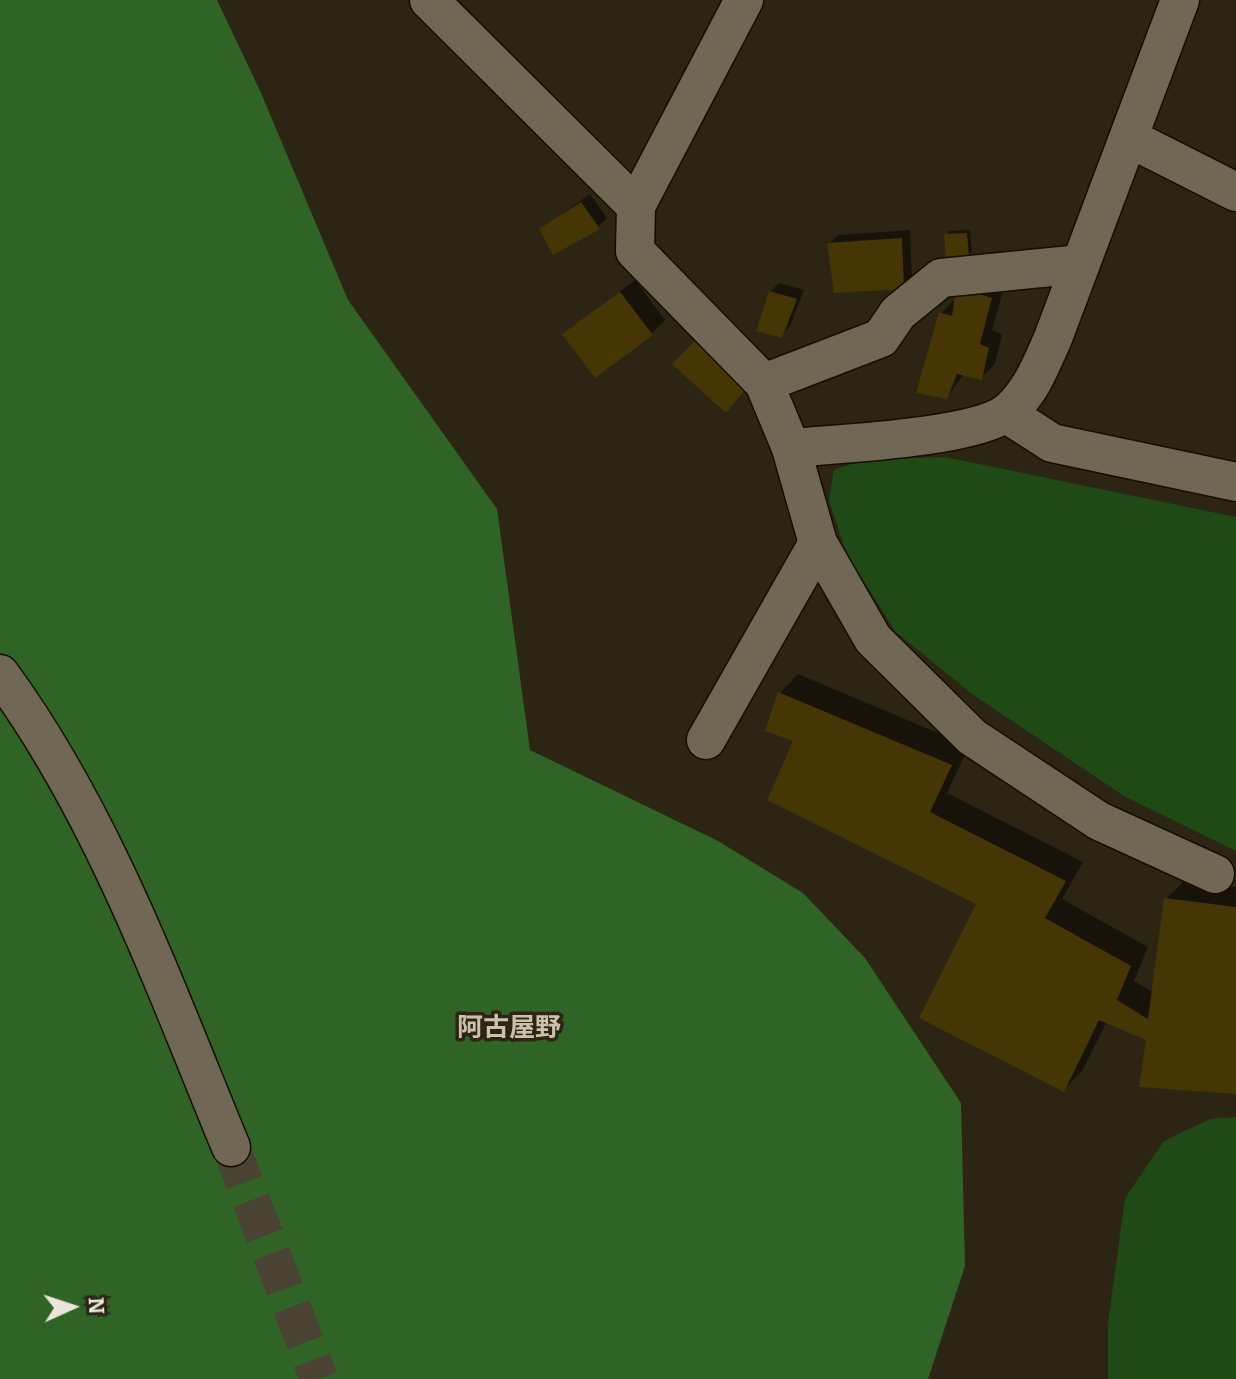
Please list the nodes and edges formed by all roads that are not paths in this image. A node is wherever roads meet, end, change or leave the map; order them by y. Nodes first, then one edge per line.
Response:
1 (429, 0) edge
2 (744, 0) edge
3 (1180, 0) edge
4 (1129, 138) junction
5 (1236, 192) edge
6 (636, 206) junction
7 (1081, 264) junction
8 (764, 383) junction
9 (1007, 414) junction
10 (791, 448) junction
11 (1236, 482) edge
12 (818, 543) junction
13 (0, 674) edge
14 (706, 740) dead end
15 (1215, 874) dead end
16 (231, 1147) tunnel mouth

1 - 6 street
2 - 6 street
3 - 4 street
4 - 5 street
4 - 7 street
6 - 8 street
7 - 8 street
7 - 9 street
8 - 10 street
9 - 10 street
9 - 11 street
10 - 12 street
12 - 14 street
12 - 15 street
13 - 16 street

